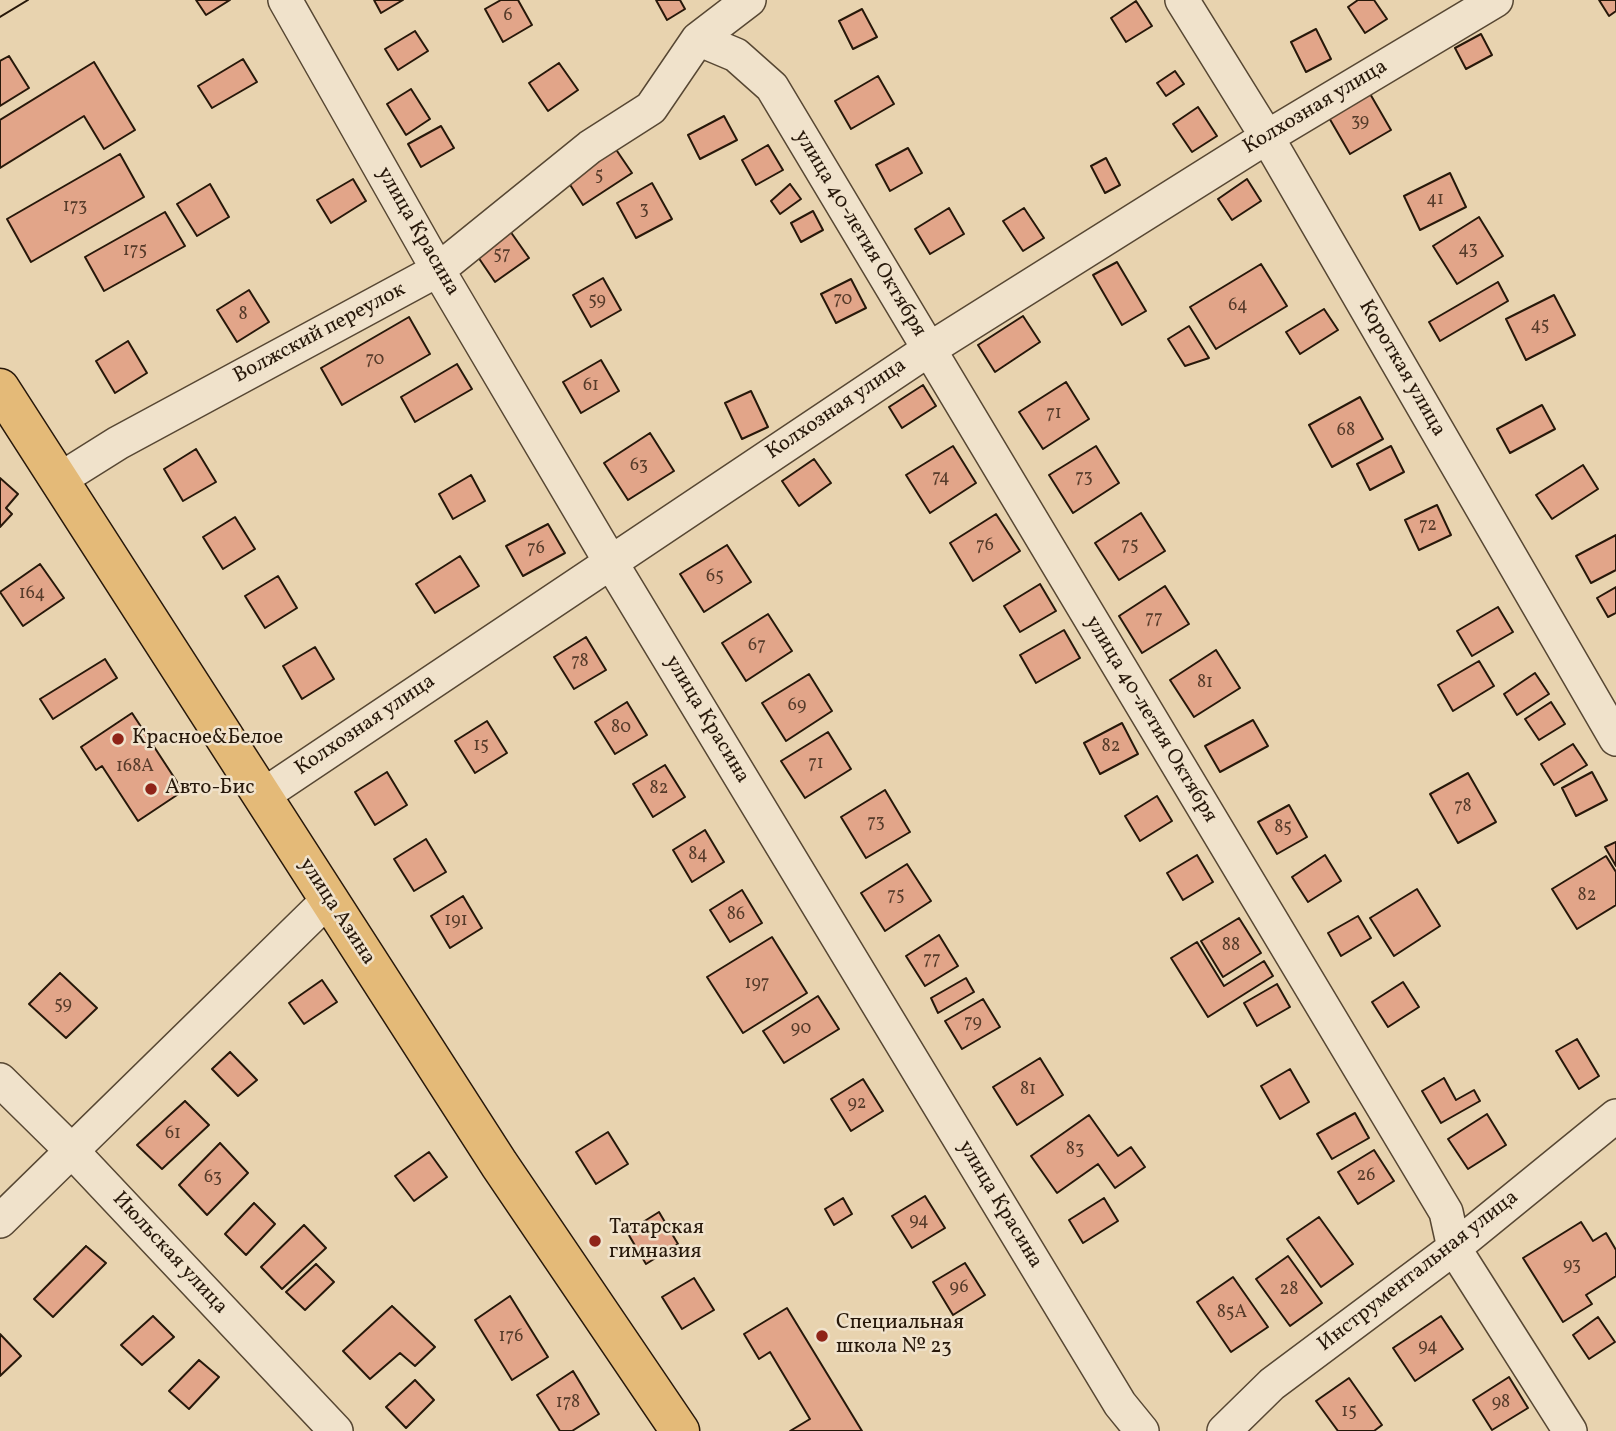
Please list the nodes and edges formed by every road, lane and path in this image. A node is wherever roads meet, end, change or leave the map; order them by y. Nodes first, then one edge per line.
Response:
1 (285, 0) edge
2 (749, 0) edge
3 (1182, 0) edge
4 (1496, 0) edge
5 (698, 39) junction
6 (1267, 137) junction
7 (438, 270) junction
8 (928, 350) junction
9 (0, 388) edge
10 (59, 480) junction
11 (610, 561) junction
12 (1616, 739) edge
13 (262, 796) junction
14 (328, 900) junction
15 (0, 1080) edge
16 (1616, 1116) edge
17 (72, 1151) junction
18 (0, 1222) edge
19 (1454, 1248) junction
20 (336, 1431) edge
21 (680, 1431) edge
22 (1142, 1431) edge
23 (1224, 1431) edge
24 (1570, 1431) edge

1 - 7 street, улица Красина
2 - 5 street, Волжский переулок
3 - 6 street, Короткая улица
4 - 6 street, Колхозная улица
5 - 7 street, Волжский переулок
5 - 8 street, улица 40-летия Октября
6 - 8 street, Колхозная улица
6 - 12 street, Короткая улица
7 - 10 street, Волжский переулок
7 - 11 street, улица Красина
8 - 11 street, Колхозная улица
8 - 19 street, улица 40-летия Октября
9 - 10 main road, улица Азина
10 - 13 main road, улица Азина
11 - 13 street, Колхозная улица
11 - 22 street, улица Красина
13 - 14 main road, улица Азина
14 - 17 street
14 - 21 main road, улица Азина
15 - 17 street, Июльская улица
16 - 19 street, Инструментальная улица
17 - 18 street
17 - 20 street, Июльская улица
19 - 23 street, Инструментальная улица
19 - 24 street, улица 40-летия Октября

